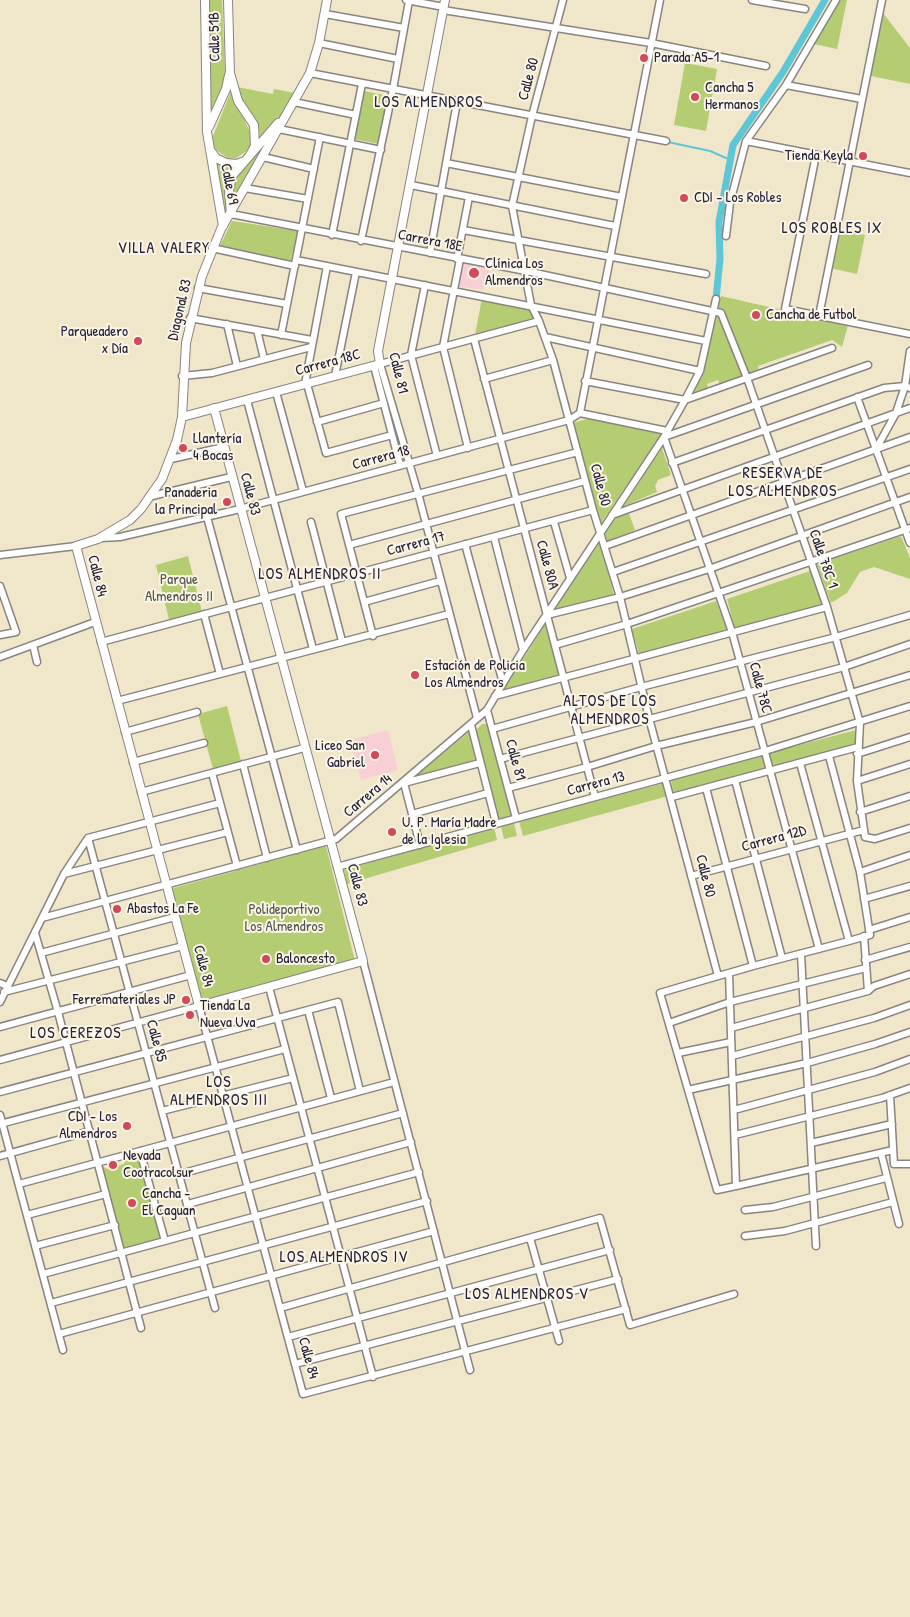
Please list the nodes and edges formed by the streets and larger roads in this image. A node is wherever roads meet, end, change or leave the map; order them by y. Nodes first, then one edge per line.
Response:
1 (205, 0) edge
2 (228, 0) edge
3 (327, 0) edge
4 (407, 0) edge
5 (563, 0) edge
6 (660, 0) edge
7 (752, 0) edge
8 (836, 0) edge
9 (882, 0) edge
10 (444, 6) edge
11 (806, 9) dead end
12 (325, 14) junction
13 (404, 28) junction
14 (555, 28) junction
15 (319, 43) junction
16 (651, 43) junction
17 (398, 59) junction
18 (766, 66) dead end
19 (230, 73) junction
20 (310, 73) junction
21 (362, 84) junction
22 (786, 85) junction
23 (393, 89) junction
24 (428, 96) junction
25 (862, 99) junction
26 (294, 102) junction
27 (457, 102) junction
28 (289, 110) junction
29 (356, 115) junction
30 (532, 116) junction
31 (279, 129) junction
32 (634, 135) junction
33 (207, 136) junction
34 (320, 138) junction
35 (666, 141) dead end
36 (746, 141) junction
37 (351, 144) junction
38 (208, 146) junction
39 (381, 150) junction
40 (816, 155) junction
41 (263, 157) junction
42 (248, 158) junction
43 (850, 162) junction
44 (446, 163) junction
45 (314, 169) junction
46 (910, 173) edge
47 (518, 177) junction
48 (411, 185) junction
49 (245, 188) junction
50 (441, 192) junction
51 (469, 197) junction
52 (622, 197) junction
53 (308, 199) junction
54 (512, 206) junction
55 (230, 214) junction
56 (223, 226) junction
57 (615, 226) junction
58 (302, 229) junction
59 (463, 230) junction
60 (332, 235) junction
61 (726, 236) dead end
62 (519, 240) junction
63 (361, 241) junction
64 (212, 248) junction
65 (398, 248) junction
66 (430, 254) junction
67 (609, 256) junction
68 (458, 259) junction
69 (295, 263) junction
70 (327, 266) junction
71 (526, 271) junction
72 (356, 272) junction
73 (706, 274) dead end
74 (392, 278) junction
75 (425, 285) junction
76 (603, 287) junction
77 (198, 288) junction
78 (454, 290) junction
79 (716, 299) dead end
80 (287, 304) junction
81 (531, 305) junction
82 (714, 311) junction
83 (819, 316) junction
84 (190, 318) junction
85 (597, 318) junction
86 (540, 320) junction
87 (227, 324) junction
88 (257, 330) junction
89 (910, 334) edge
90 (281, 335) junction
91 (545, 337) junction
92 (474, 339) junction
93 (706, 341) junction
94 (312, 343) junction
95 (442, 347) junction
96 (591, 348) junction
97 (832, 348) dead end
98 (910, 351) edge
99 (411, 355) junction
100 (264, 359) junction
101 (552, 360) junction
102 (377, 365) junction
103 (868, 365) dead end
104 (238, 366) junction
105 (908, 368) edge
106 (700, 371) junction
107 (182, 376) junction
108 (335, 376) junction
109 (747, 378) junction
110 (484, 379) junction
111 (585, 381) junction
112 (306, 384) junction
113 (907, 387) edge
114 (276, 392) junction
115 (857, 396) junction
116 (247, 400) junction
117 (685, 400) junction
118 (384, 403) junction
119 (756, 404) junction
120 (214, 408) junction
121 (910, 408) edge
122 (580, 413) junction
123 (896, 413) junction
124 (182, 417) junction
125 (569, 420) junction
126 (317, 422) junction
127 (867, 424) junction
128 (765, 430) junction
129 (666, 434) junction
130 (392, 436) junction
131 (910, 437) edge
132 (500, 440) junction
133 (224, 447) junction
134 (468, 448) junction
135 (876, 449) junction
136 (578, 452) junction
137 (437, 456) junction
138 (774, 457) junction
139 (171, 459) junction
140 (409, 463) junction
141 (672, 463) junction
142 (400, 465) junction
143 (910, 469) edge
144 (508, 470) junction
145 (231, 477) junction
146 (886, 477) junction
147 (586, 481) junction
148 (783, 482) junction
149 (681, 490) junction
150 (303, 492) junction
151 (418, 493) junction
152 (152, 496) junction
153 (910, 497) edge
154 (273, 500) junction
155 (516, 500) junction
156 (895, 502) junction
157 (240, 508) junction
158 (793, 509) junction
159 (593, 510) junction
160 (612, 515) junction
161 (207, 516) junction
162 (690, 516) junction
163 (311, 522) dead end
164 (554, 522) junction
165 (426, 525) junction
166 (525, 529) junction
167 (908, 529) edge
168 (601, 533) junction
169 (802, 536) junction
170 (494, 537) junction
171 (98, 538) junction
172 (699, 542) junction
173 (910, 543) edge
174 (466, 544) junction
175 (349, 545) junction
176 (76, 546) junction
177 (605, 546) junction
178 (434, 552) junction
179 (0, 555) edge
180 (811, 562) junction
181 (708, 569) junction
182 (613, 572) junction
183 (356, 573) junction
184 (570, 578) junction
185 (440, 581) junction
186 (326, 582) junction
187 (0, 586) edge
188 (296, 589) junction
189 (717, 594) junction
190 (620, 597) junction
191 (264, 598) junction
192 (364, 602) junction
193 (232, 607) junction
194 (827, 607) junction
195 (204, 614) junction
196 (449, 614) junction
197 (547, 615) junction
198 (910, 615) edge
199 (95, 622) junction
200 (627, 624) junction
201 (732, 632) junction
202 (0, 635) edge
203 (373, 636) junction
204 (836, 637) junction
205 (342, 641) junction
206 (101, 642) junction
207 (910, 644) edge
208 (33, 645) junction
209 (555, 645) junction
210 (313, 649) junction
211 (523, 650) junction
212 (0, 657) edge
213 (280, 658) junction
214 (635, 658) junction
215 (36, 662) dead end
216 (741, 662) junction
217 (248, 666) junction
218 (844, 667) junction
219 (220, 674) junction
220 (910, 675) edge
221 (563, 678) junction
222 (503, 683) junction
223 (642, 687) junction
224 (748, 692) junction
225 (852, 694) junction
226 (495, 696) junction
227 (117, 701) junction
228 (910, 706) edge
229 (570, 709) junction
230 (487, 710) junction
231 (197, 712) dead end
232 (477, 718) junction
233 (649, 718) junction
234 (756, 722) junction
235 (860, 723) junction
236 (471, 725) junction
237 (492, 729) junction
238 (125, 732) junction
239 (910, 737) edge
240 (578, 738) junction
241 (204, 743) dead end
242 (656, 746) junction
243 (304, 748) junction
244 (858, 751) junction
245 (764, 752) junction
246 (272, 756) junction
247 (829, 756) junction
248 (500, 759) junction
249 (133, 762) junction
250 (480, 763) junction
251 (800, 763) junction
252 (243, 764) junction
253 (910, 764) edge
254 (586, 768) junction
255 (770, 771) junction
256 (212, 773) junction
257 (666, 779) junction
258 (735, 780) junction
259 (857, 781) junction
260 (404, 783) junction
261 (508, 788) junction
262 (706, 788) junction
263 (141, 792) junction
264 (488, 793) junction
265 (910, 796) edge
266 (595, 797) junction
267 (672, 797) junction
268 (220, 803) junction
269 (860, 812) junction
270 (412, 814) junction
271 (516, 818) junction
272 (149, 822) junction
273 (496, 824) junction
274 (910, 828) edge
275 (864, 830) junction
276 (228, 832) junction
277 (850, 834) junction
278 (88, 838) junction
279 (330, 841) junction
280 (822, 841) junction
281 (420, 845) junction
282 (791, 849) junction
283 (157, 850) junction
284 (297, 850) junction
285 (910, 855) edge
286 (267, 858) junction
287 (757, 858) junction
288 (237, 866) junction
289 (337, 866) junction
290 (728, 866) junction
291 (96, 867) junction
292 (860, 872) junction
293 (64, 874) junction
294 (692, 876) junction
295 (166, 885) junction
296 (910, 886) edge
297 (864, 899) junction
298 (105, 900) junction
299 (175, 917) junction
300 (910, 917) edge
301 (42, 918) junction
302 (869, 930) junction
303 (35, 933) junction
304 (114, 933) junction
305 (864, 936) junction
306 (849, 941) junction
307 (183, 946) junction
308 (910, 947) edge
309 (819, 949) junction
310 (41, 953) junction
311 (801, 954) junction
312 (782, 958) junction
313 (865, 960) junction
314 (363, 961) junction
315 (122, 962) junction
316 (753, 966) junction
317 (866, 968) junction
318 (729, 973) junction
319 (910, 974) edge
320 (191, 975) junction
321 (718, 976) junction
322 (49, 981) junction
323 (0, 983) edge
324 (803, 983) junction
325 (269, 987) junction
326 (6, 989) junction
327 (868, 991) junction
328 (129, 992) junction
329 (0, 1002) edge
330 (730, 1002) junction
331 (910, 1005) edge
332 (199, 1006) junction
333 (805, 1008) junction
334 (308, 1010) junction
335 (58, 1012) junction
336 (277, 1018) junction
337 (138, 1023) junction
338 (669, 1023) junction
339 (0, 1027) edge
340 (731, 1028) junction
341 (910, 1032) edge
342 (207, 1036) junction
343 (805, 1036) junction
344 (731, 1042) junction
345 (67, 1043) junction
346 (285, 1049) junction
347 (146, 1053) junction
348 (678, 1053) junction
349 (732, 1056) junction
350 (910, 1059) edge
351 (0, 1060) edge
352 (807, 1063) junction
353 (216, 1067) junction
354 (74, 1073) junction
355 (293, 1078) junction
356 (733, 1080) junction
357 (394, 1082) junction
358 (155, 1084) junction
359 (910, 1088) edge
360 (688, 1090) junction
361 (808, 1090) junction
362 (360, 1091) junction
363 (0, 1092) edge
364 (890, 1095) junction
365 (224, 1096) junction
366 (331, 1098) junction
367 (82, 1102) junction
368 (301, 1107) junction
369 (734, 1110) junction
370 (162, 1111) junction
371 (403, 1113) junction
372 (0, 1114) edge
373 (809, 1117) junction
374 (1, 1124) edge
375 (892, 1124) junction
376 (232, 1125) junction
377 (90, 1131) junction
378 (734, 1135) junction
379 (310, 1138) junction
380 (171, 1142) junction
381 (411, 1142) junction
382 (811, 1143) junction
383 (893, 1150) junction
384 (140, 1151) junction
385 (10, 1153) junction
386 (881, 1153) junction
387 (0, 1156) edge
388 (240, 1156) junction
389 (99, 1162) junction
390 (910, 1164) edge
391 (317, 1167) junction
392 (812, 1169) junction
393 (419, 1172) junction
394 (180, 1174) junction
395 (886, 1178) junction
396 (19, 1184) junction
397 (248, 1186) junction
398 (736, 1186) junction
399 (106, 1194) junction
400 (813, 1195) junction
401 (325, 1197) junction
402 (427, 1202) junction
403 (893, 1202) junction
404 (188, 1204) junction
405 (745, 1210) dead end
406 (28, 1216) junction
407 (256, 1216) junction
408 (815, 1223) junction
409 (899, 1224) dead end
410 (115, 1225) junction
411 (333, 1227) junction
412 (434, 1231) junction
413 (196, 1233) junction
414 (745, 1236) dead end
415 (530, 1238) junction
416 (165, 1241) junction
417 (263, 1245) junction
418 (35, 1246) junction
419 (816, 1246) dead end
420 (610, 1250) junction
421 (122, 1252) junction
422 (341, 1256) junction
423 (202, 1262) junction
424 (442, 1263) junction
425 (539, 1268) junction
426 (43, 1274) junction
427 (271, 1275) junction
428 (618, 1279) junction
429 (129, 1283) junction
430 (349, 1288) junction
431 (210, 1293) junction
432 (450, 1293) junction
433 (734, 1294) dead end
434 (547, 1299) junction
435 (51, 1303) junction
436 (215, 1308) dead end
437 (280, 1308) junction
438 (626, 1308) junction
439 (137, 1313) junction
440 (358, 1318) junction
441 (458, 1323) junction
442 (141, 1328) dead end
443 (555, 1328) junction
444 (59, 1334) junction
445 (288, 1337) junction
446 (559, 1341) dead end
447 (366, 1346) junction
448 (63, 1350) dead end
449 (466, 1353) junction
450 (295, 1364) junction
451 (470, 1370) dead end
452 (374, 1377) junction

1 - 33 street, Calle 69
2 - 19 street, Calle 51B
3 - 12 street, Diagonal 83
4 - 10 street
4 - 13 street
5 - 14 street, Calle 80
6 - 16 street
7 - 11 street
8 - 22 street
9 - 25 street
10 - 14 street
10 - 24 street, Calle 81
12 - 13 street
12 - 15 street, Diagonal 83
13 - 17 street
14 - 16 street
14 - 30 street, Calle 80
15 - 17 street
15 - 20 street, Diagonal 83
16 - 18 street
16 - 32 street
17 - 23 street
19 - 33 street
19 - 42 street
20 - 21 street
20 - 26 street, Diagonal 83
21 - 23 street
21 - 29 street
22 - 25 street
22 - 36 street
23 - 24 street
23 - 39 street
24 - 27 street
24 - 48 street, Calle 81
25 - 43 street
26 - 28 street, Diagonal 83
26 - 29 street
27 - 30 street
27 - 44 street
28 - 31 street, Diagonal 83
28 - 42 street
29 - 37 street
30 - 32 street
30 - 47 street, Calle 80
31 - 34 street
31 - 41 street, Diagonal 83
32 - 35 street
32 - 52 street
33 - 38 street, Calle 69
34 - 37 street
34 - 45 street
36 - 40 street
36 - 61 street
37 - 39 street
37 - 60 street
38 - 42 street
38 - 56 street, Calle 69
39 - 63 street
40 - 43 street
40 - 83 street
41 - 45 street
41 - 49 street, Diagonal 83
42 - 55 street
43 - 46 street
43 - 83 street
44 - 47 street
44 - 50 street
45 - 53 street
47 - 52 street
47 - 54 street, Calle 80
48 - 50 street
48 - 65 street, Calle 81
49 - 53 street
49 - 55 street, Diagonal 83
50 - 51 street
50 - 66 street
51 - 54 street
51 - 59 street
52 - 57 street
53 - 58 street
54 - 57 street
54 - 62 street, Calle 80
55 - 56 street, Diagonal 83
55 - 58 street, Carrera 18E
56 - 64 street, Diagonal 83
57 - 67 street
58 - 60 street, Carrera 18E
58 - 69 street
59 - 62 street
59 - 68 street
60 - 63 street, Carrera 18E
62 - 67 street
62 - 71 street, Calle 80
63 - 65 street, Carrera 18E
64 - 69 street
64 - 77 street, Diagonal 83
65 - 66 street, Carrera 18E
65 - 74 street, Calle 81
66 - 68 street, Carrera 18E
67 - 73 street
67 - 76 street
68 - 71 street, Carrera 18E
68 - 78 street
69 - 70 street
69 - 80 street
70 - 72 street
70 - 94 street
71 - 76 street, Carrera 18E
71 - 81 street, Calle 80
72 - 74 street
72 - 108 street
74 - 75 street
74 - 102 street, Calle 81
75 - 78 street
75 - 99 street
76 - 82 street, Carrera 18E
76 - 85 street
77 - 80 street
77 - 84 street, Diagonal 83
78 - 81 street
78 - 95 street
79 - 82 street, Carrera 14
80 - 90 street
81 - 85 street
81 - 86 street, Calle 80
82 - 93 street, Carrera 14
82 - 109 street, Calle 78C 1
83 - 89 street
84 - 87 street
84 - 107 street, Diagonal 83
85 - 93 street
85 - 96 street
86 - 91 street, Calle 80
86 - 92 street, Carrera 18C
87 - 88 street
87 - 104 street
88 - 90 street
88 - 100 street
90 - 94 street
91 - 96 street
91 - 101 street, Calle 80
92 - 95 street, Carrera 18C
92 - 110 street, Calle 80A
93 - 106 street, Carrera 14
94 - 100 street
94 - 112 street
95 - 99 street, Carrera 18C
95 - 134 street
96 - 106 street
96 - 111 street
97 - 109 street
98 - 105 street
99 - 102 street, Carrera 18C
99 - 137 street
100 - 104 street
101 - 110 street
101 - 125 street, Calle 80
102 - 108 street, Carrera 18C
102 - 118 street, Calle 81
102 - 140 street, Calle 81
103 - 119 street
104 - 107 street
105 - 113 street
106 - 117 street, Carrera 14
107 - 124 street, Diagonal 83
108 - 112 street, Carrera 18C
109 - 117 street
109 - 119 street, Calle 78C 1
110 - 132 street, Calle 80A
111 - 117 street
111 - 122 street
112 - 114 street, Carrera 18C
112 - 126 street
113 - 115 street
113 - 123 street
114 - 116 street, Carrera 18C
114 - 150 street
115 - 127 street
115 - 128 street
116 - 120 street, Carrera 18C
116 - 154 street
117 - 129 street, Carrera 14
118 - 126 street
118 - 130 street, Calle 81
119 - 128 street, Calle 78C 1
119 - 129 street
120 - 124 street, Carrera 18C
120 - 133 street, Calle 83
121 - 123 street
122 - 125 street, Carrera 18
122 - 129 street
123 - 127 street
123 - 135 street
124 - 139 street, Diagonal 83
125 - 132 street, Carrera 18
125 - 136 street, Calle 80
126 - 130 street
127 - 135 street
127 - 138 street
128 - 138 street, Calle 78C 1
128 - 141 street
129 - 141 street, Calle 78C
129 - 160 street, Carrera 14
130 - 142 street, Calle 81
131 - 135 street
132 - 134 street, Carrera 18
132 - 144 street, Calle 80A
133 - 139 street
133 - 145 street, Calle 83
134 - 137 street, Carrera 18
135 - 146 street
135 - 148 street
136 - 144 street
136 - 147 street, Calle 80
137 - 140 street, Carrera 18
138 - 148 street, Calle 78C 1
138 - 149 street
139 - 152 street, Diagonal 83
140 - 142 street, Carrera 18
140 - 151 street, Calle 81
141 - 149 street, Calle 78C
142 - 150 street, Carrera 18
143 - 146 street
144 - 151 street
144 - 155 street, Calle 80A
145 - 152 street
145 - 157 street, Calle 83
146 - 156 street
146 - 158 street
147 - 155 street
147 - 159 street, Calle 80
148 - 158 street, Calle 78C 1
148 - 162 street
149 - 160 street
149 - 162 street, Calle 78C
150 - 154 street, Carrera 18
151 - 165 street, Calle 81
151 - 175 street
152 - 171 street, Diagonal 83
153 - 156 street
154 - 157 street, Carrera 18
154 - 188 street
155 - 165 street
155 - 166 street, Calle 80A
156 - 167 street
156 - 169 street
157 - 161 street, Carrera 18
157 - 191 street, Calle 83
158 - 169 street, Calle 78C 1
158 - 172 street
159 - 164 street, Carrera 17
159 - 168 street, Calle 80
160 - 168 street, Carrera 14
161 - 171 street, Carrera 18
161 - 193 street
162 - 172 street, Calle 78C
162 - 177 street
163 - 186 street
164 - 166 street, Carrera 17
164 - 184 street
165 - 175 street
165 - 178 street, Calle 81
166 - 170 street, Carrera 17
166 - 197 street, Calle 80A
167 - 173 street
167 - 180 street
168 - 177 street, Calle 80
168 - 184 street, Carrera 14
169 - 180 street, Calle 78C 1
169 - 181 street
170 - 174 street, Carrera 17
170 - 211 street
171 - 176 street, Diagonal 83
172 - 181 street, Calle 78C
172 - 182 street
174 - 178 street, Carrera 17
174 - 222 street
175 - 183 street
176 - 179 street
176 - 199 street, Calle 84
177 - 182 street, Calle 80
178 - 183 street, Carrera 17
178 - 185 street, Calle 81
180 - 189 street
180 - 194 street, Calle 78C 1
181 - 189 street, Calle 78C
181 - 190 street
182 - 190 street, Calle 80
183 - 186 street, Carrera 17
183 - 192 street
184 - 197 street, Carrera 14
185 - 192 street
185 - 196 street, Calle 81
186 - 188 street, Carrera 17
186 - 205 street
187 - 202 street
188 - 191 street, Carrera 17
188 - 210 street
189 - 200 street
189 - 201 street, Calle 78C
190 - 197 street
190 - 200 street, Calle 80
191 - 193 street, Carrera 17
191 - 213 street, Calle 83
192 - 203 street
193 - 195 street, Carrera 17
193 - 217 street
194 - 201 street
194 - 204 street, Calle 78C 1
195 - 206 street, Carrera 17
195 - 219 street
196 - 203 street
196 - 232 street, Calle 81
197 - 209 street, Calle 80A
197 - 211 street, Carrera 14
198 - 204 street
199 - 206 street, Calle 84
199 - 208 street
200 - 209 street
200 - 214 street, Calle 80
201 - 214 street
201 - 216 street, Calle 78C
203 - 205 street
204 - 216 street
204 - 218 street, Calle 78C 1
205 - 210 street
206 - 227 street, Calle 84
207 - 218 street
208 - 212 street
208 - 215 street
209 - 221 street, Calle 80A
210 - 213 street
211 - 222 street, Carrera 14
213 - 217 street
213 - 243 street, Calle 83
214 - 221 street
214 - 223 street, Calle 80
216 - 223 street
216 - 224 street, Calle 78C
217 - 219 street
217 - 246 street
218 - 224 street
218 - 225 street, Calle 78C 1
219 - 227 street
220 - 225 street
221 - 226 street
221 - 229 street, Calle 80A
222 - 226 street, Carrera 14
223 - 229 street
223 - 233 street, Calle 80
224 - 233 street
224 - 234 street, Calle 78C
225 - 234 street
225 - 235 street, Calle 78C 1
226 - 230 street, Carrera 14
227 - 238 street, Calle 84
228 - 235 street, Carrera 13
229 - 237 street
229 - 240 street, Calle 80A
230 - 232 street, Carrera 14
230 - 237 street, Calle 81
231 - 238 street
232 - 236 street, Carrera 14
233 - 240 street
233 - 242 street, Calle 80
234 - 242 street
234 - 245 street, Calle 78C
235 - 244 street, Calle 78C 1
235 - 245 street, Carrera 13
236 - 250 street
236 - 260 street, Carrera 14
237 - 248 street, Calle 81
238 - 249 street, Calle 84
239 - 244 street
240 - 248 street
240 - 254 street, Calle 80A
241 - 249 street
242 - 254 street
242 - 257 street, Calle 80
243 - 246 street
243 - 279 street, Calle 83
244 - 247 street
244 - 259 street, Calle 78C 1
245 - 255 street, Calle 78C
245 - 257 street, Carrera 13
246 - 252 street
246 - 284 street
247 - 251 street
247 - 277 street
248 - 261 street, Calle 81
249 - 263 street, Calle 84
250 - 260 street
250 - 264 street
251 - 255 street
251 - 280 street
252 - 256 street
252 - 286 street
253 - 259 street
254 - 261 street
254 - 266 street, Calle 80A
255 - 258 street
255 - 282 street, Calle 78C
256 - 263 street
256 - 268 street
257 - 266 street, Carrera 13
257 - 267 street, Calle 80
258 - 262 street
258 - 287 street
259 - 269 street, Calle 78C 1
260 - 270 street
260 - 279 street, Carrera 14
261 - 271 street, Calle 81
262 - 267 street
262 - 290 street
263 - 272 street, Calle 84
264 - 270 street
264 - 273 street
265 - 269 street
266 - 271 street, Carrera 13
267 - 294 street, Calle 80
268 - 272 street
268 - 276 street
269 - 275 street, Calle 78C 1
270 - 281 street
271 - 273 street, Carrera 13
272 - 278 street
272 - 283 street, Calle 84
273 - 281 street, Carrera 13
274 - 275 street
275 - 277 street, Carrera 12D
276 - 283 street
276 - 288 street
277 - 280 street, Carrera 12D
277 - 292 street
278 - 291 street, Calle 85
278 - 293 street
279 - 284 street, Carrera 14
279 - 289 street, Calle 83
280 - 282 street, Carrera 12D
280 - 306 street
281 - 289 street, Carrera 13
282 - 287 street, Carrera 12D
282 - 309 street, Calle 78C
283 - 291 street
283 - 295 street, Calle 84
284 - 286 street, Carrera 14
285 - 292 street
286 - 288 street, Carrera 14
287 - 290 street, Carrera 12D
287 - 312 street
288 - 295 street, Carrera 14
289 - 314 street, Calle 83
290 - 294 street, Carrera 12D
290 - 316 street
291 - 293 street
291 - 298 street, Calle 85
292 - 297 street
293 - 301 street
294 - 321 street, Calle 80
295 - 298 street, Carrera 14
295 - 299 street, Calle 84
296 - 297 street
297 - 302 street
298 - 301 street, Carrera 14
298 - 304 street, Calle 85
299 - 304 street
299 - 307 street, Calle 84
300 - 302 street
301 - 303 street
302 - 305 street
303 - 310 street
303 - 326 street
304 - 310 street
304 - 315 street, Calle 85
305 - 306 street
305 - 313 street
306 - 309 street
307 - 315 street
307 - 320 street, Calle 84
308 - 313 street
309 - 311 street
310 - 322 street
311 - 312 street
311 - 324 street
312 - 316 street
313 - 317 street
314 - 325 street
314 - 357 street, Calle 83
315 - 322 street
315 - 328 street, Calle 85
316 - 318 street
317 - 324 street
317 - 327 street
318 - 321 street
318 - 330 street
319 - 327 street
320 - 328 street
320 - 332 street, Calle 84
321 - 338 street
322 - 326 street
322 - 335 street
323 - 326 street
324 - 330 street
324 - 333 street
325 - 332 street
325 - 336 street
326 - 329 street
327 - 333 street
328 - 335 street
328 - 337 street, Calle 85
330 - 338 street
330 - 340 street
331 - 343 street
332 - 337 street
332 - 342 street, Calle 84
333 - 340 street
333 - 343 street
334 - 336 street
334 - 362 street
334 - 366 street
335 - 339 street
335 - 345 street
336 - 342 street
336 - 346 street
337 - 345 street
337 - 347 street, Calle 85
338 - 348 street
340 - 344 street
341 - 352 street
342 - 347 street
342 - 353 street, Calle 84
343 - 349 street
343 - 352 street
344 - 348 street
344 - 349 street
345 - 351 street
345 - 354 street
346 - 353 street
346 - 355 street
347 - 354 street
347 - 358 street, Calle 85
348 - 360 street
349 - 356 street
350 - 361 street
352 - 356 street
352 - 361 street
353 - 358 street
353 - 365 street, Calle 84
354 - 363 street
354 - 367 street
355 - 365 street
355 - 368 street
356 - 360 street
356 - 369 street
357 - 362 street
357 - 371 street, Calle 83
358 - 367 street
358 - 370 street, Calle 85
359 - 364 street
360 - 398 street
361 - 369 street
361 - 373 street
362 - 366 street
364 - 373 street
364 - 375 street
365 - 370 street
365 - 376 street, Calle 84
366 - 368 street
367 - 374 street
367 - 377 street
368 - 376 street
368 - 379 street
369 - 378 street
370 - 380 street, Calle 85
371 - 379 street
371 - 381 street, Calle 83
372 - 374 street
373 - 378 street
373 - 382 street
374 - 385 street
375 - 382 street
375 - 383 street
376 - 380 street
376 - 388 street, Calle 84
377 - 385 street
377 - 389 street
378 - 398 street
379 - 388 street
379 - 391 street
380 - 384 street
380 - 394 street, Calle 85
381 - 391 street
381 - 393 street, Calle 83
382 - 392 street
383 - 386 street
383 - 390 street
384 - 389 street
384 - 416 street
385 - 387 street
385 - 396 street
386 - 392 street
386 - 395 street
388 - 394 street
388 - 397 street, Calle 84
389 - 396 street
389 - 399 street
391 - 397 street
391 - 401 street
392 - 398 street
392 - 400 street
393 - 401 street
393 - 402 street, Calle 83
394 - 404 street, Calle 85
395 - 400 street
395 - 403 street
396 - 406 street
397 - 404 street
397 - 407 street, Calle 84
399 - 406 street
399 - 410 street
400 - 405 street
400 - 408 street
401 - 407 street
401 - 411 street
402 - 411 street
402 - 412 street, Calle 83
403 - 408 street
403 - 409 street
404 - 413 street, Calle 85
406 - 418 street
407 - 413 street
407 - 417 street, Calle 84
408 - 414 street
408 - 419 street
410 - 418 street
410 - 421 street
411 - 417 street
411 - 422 street
412 - 422 street
412 - 424 street, Calle 83
413 - 416 street
413 - 423 street, Calle 85
415 - 420 street
415 - 424 street
415 - 425 street
416 - 421 street
417 - 423 street
417 - 427 street, Calle 84
418 - 426 street
420 - 425 street
420 - 428 street
421 - 426 street
421 - 429 street
422 - 427 street
422 - 430 street
423 - 429 street
423 - 431 street, Calle 85
424 - 430 street
424 - 432 street, Calle 83
425 - 432 street
425 - 434 street
426 - 435 street
427 - 431 street
427 - 437 street, Calle 84
428 - 434 street
428 - 438 street
429 - 435 street
429 - 439 street
430 - 437 street
430 - 440 street
431 - 436 street, Calle 85
431 - 439 street
432 - 440 street
432 - 441 street, Calle 83
433 - 438 street
434 - 441 street
434 - 443 street
435 - 444 street
437 - 445 street, Calle 84
438 - 443 street
439 - 442 street
439 - 444 street
440 - 445 street
440 - 447 street
441 - 447 street
441 - 449 street, Calle 83
443 - 446 street
443 - 449 street
444 - 448 street
445 - 450 street, Calle 84
447 - 450 street
447 - 452 street
449 - 451 street, Calle 83
449 - 452 street
450 - 452 street, Calle 84

